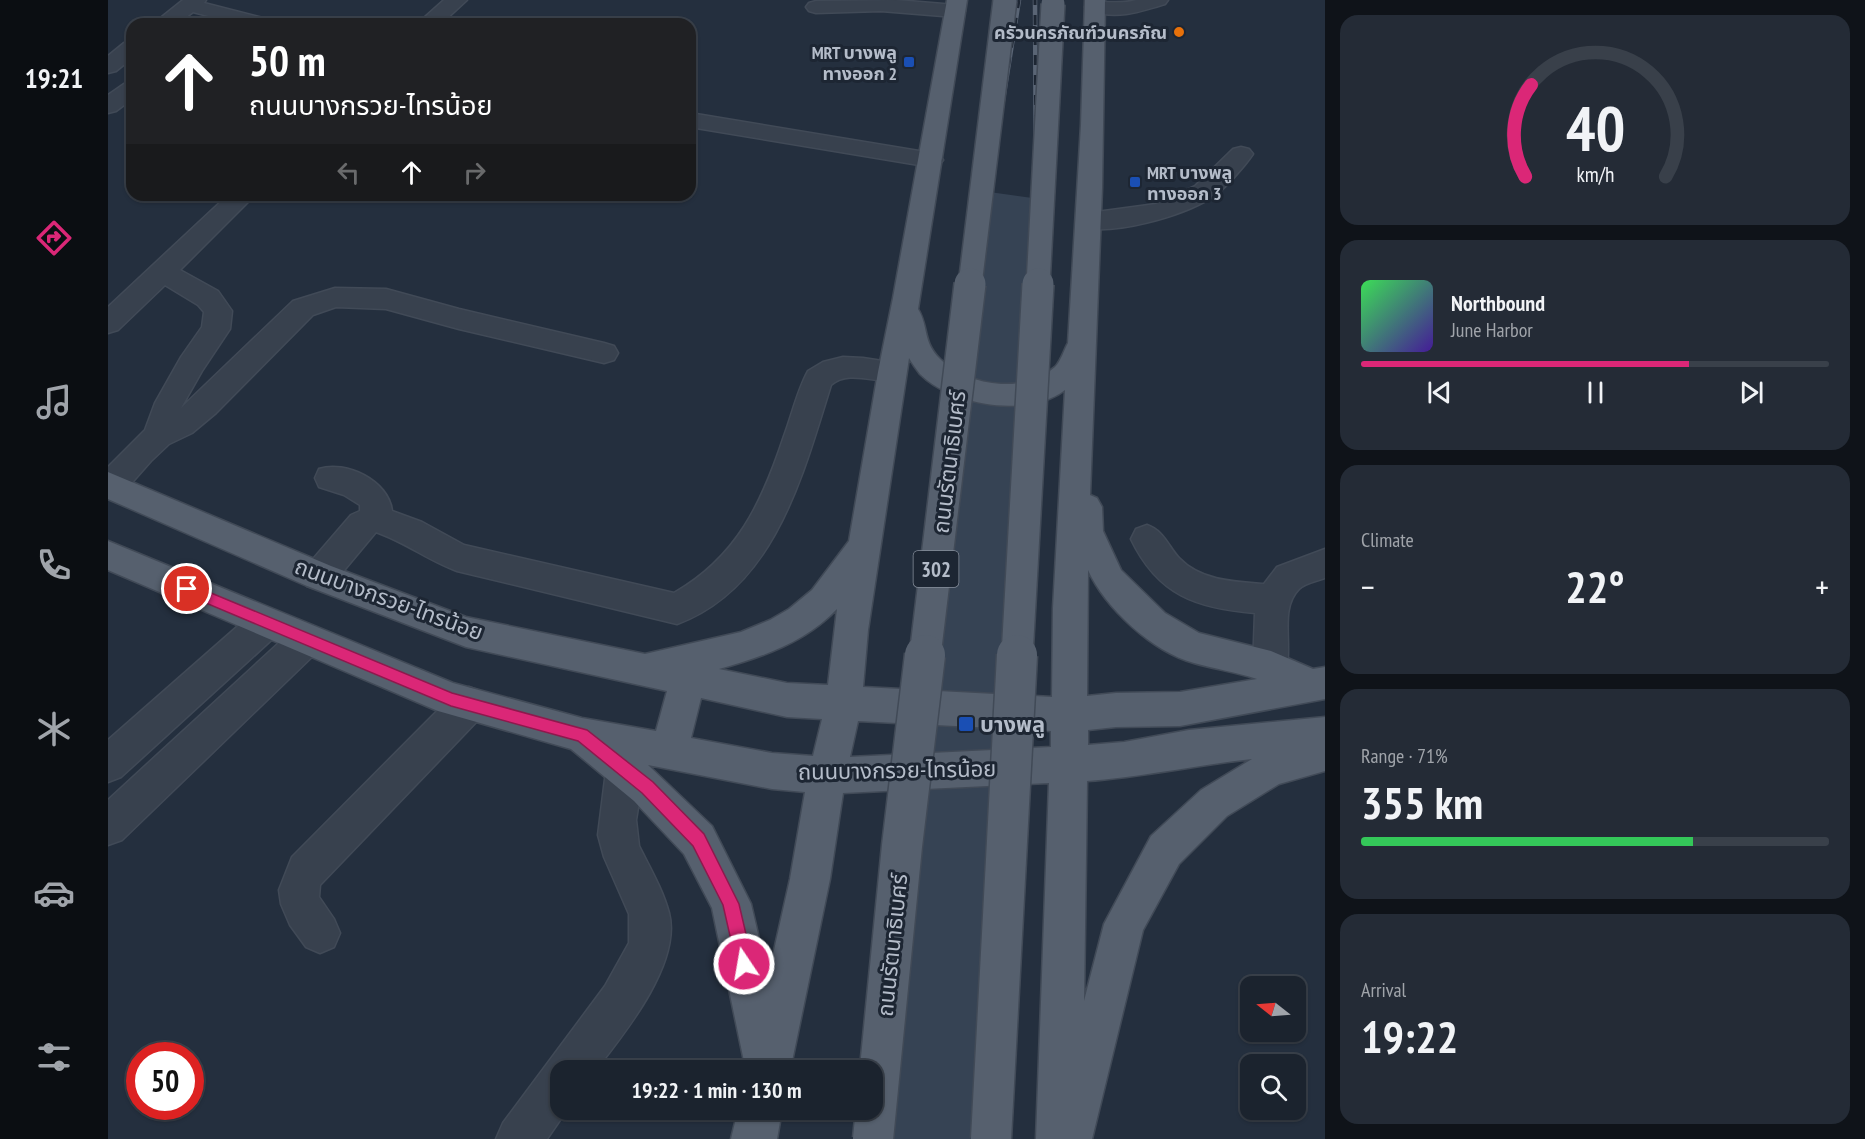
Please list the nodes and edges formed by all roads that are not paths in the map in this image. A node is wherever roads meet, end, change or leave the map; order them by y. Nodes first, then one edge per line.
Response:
1 (457, 0) edge
2 (1005, 0) edge
3 (1158, 0) edge
4 (1053, 2) edge
5 (192, 3) edge
6 (1095, 4) edge
7 (956, 6) edge
8 (816, 7) dead end
9 (172, 18) edge
10 (243, 18) edge
11 (435, 18) edge
12 (126, 45) edge
13 (108, 66) edge
14 (126, 93) edge
15 (108, 106) edge
16 (696, 121) edge
17 (1241, 154) dead end
18 (931, 160) junction
19 (237, 201) edge
20 (1089, 221) junction
21 (162, 271) junction
22 (907, 298) junction
23 (108, 323) edge
24 (1082, 335) junction
25 (604, 353) dead end
26 (892, 372) junction
27 (1077, 422) junction
28 (158, 436) junction
29 (330, 478) dead end
30 (109, 486) edge
31 (375, 519) junction
32 (867, 539) junction
33 (1147, 539) dead end
34 (108, 555) edge
35 (1325, 563) edge
36 (319, 576) junction
37 (1272, 599) junction
38 (266, 623) junction
39 (306, 640) junction
40 (1271, 667) junction
41 (641, 668) junction
42 (688, 678) junction
43 (1319, 684) edge
44 (469, 704) junction
45 (844, 705) junction
46 (1070, 715) junction
47 (1325, 734) edge
48 (582, 735) junction
49 (669, 751) junction
50 (1325, 753) edge
51 (108, 764) edge
52 (1068, 764) junction
53 (625, 771) junction
54 (827, 776) junction
55 (108, 826) edge
56 (320, 933) dead end
57 (576, 1060) edge
58 (765, 1060) edge
59 (769, 1060) edge
60 (550, 1096) edge
61 (758, 1120) edge
62 (519, 1139) edge
63 (754, 1139) edge
64 (873, 1139) edge
65 (991, 1139) edge
66 (1059, 1139) edge
67 (1071, 1139) edge

1 - 11 street
2 - 64 main road, ถนนรัตนาธิเบศร์ / 302, bridge
3 - 6 street
4 - 65 main road, bridge
5 - 9 street
5 - 10 street
6 - 20 main road
7 - 8 street
7 - 18 main road
12 - 13 street
14 - 15 street
16 - 18 street
17 - 20 street
18 - 22 main road
19 - 21 street
20 - 24 main road
21 - 23 street
21 - 28 street
22 - 24 main road
22 - 26 main road
24 - 27 main road
25 - 28 street
26 - 31 street
26 - 32 main road
27 - 40 main road
27 - 46 main road
28 - 30 street
29 - 31 street
30 - 36 main road, ถนนบางกรวย-ไทรน้อย
31 - 36 street
32 - 41 main road
32 - 45 main road
33 - 37 street
34 - 38 main road, ถนนบางกรวย-ไทรน้อย
35 - 37 street
36 - 41 main road, ถนนบางกรวย-ไทรน้อย
37 - 40 street
38 - 39 main road, ถนนบางกรวย-ไทรน้อย
38 - 51 street
39 - 44 main road, ถนนบางกรวย-ไทรน้อย
39 - 55 street
40 - 43 main road
41 - 42 main road, ถนนบางกรวย-ไทรน้อย
42 - 45 main road, ถนนบางกรวย-ไทรน้อย
42 - 49 main road
43 - 46 main road, ถนนบางกรวย-ไทรน้อย
44 - 48 main road, ถนนบางกรวย-ไทรน้อย
44 - 56 street
45 - 46 main road, ถนนบางกรวย-ไทรน้อย
45 - 54 main road
46 - 52 main road
47 - 52 main road, ถนนบางกรวย-ไทรน้อย
48 - 49 main road, ถนนบางกรวย-ไทรน้อย
48 - 53 main road
49 - 54 main road, ถนนบางกรวย-ไทรน้อย
50 - 67 main road
52 - 54 main road, ถนนบางกรวย-ไทรน้อย
52 - 66 main road
53 - 57 street
53 - 58 main road
54 - 59 main road
60 - 62 street
61 - 63 main road

